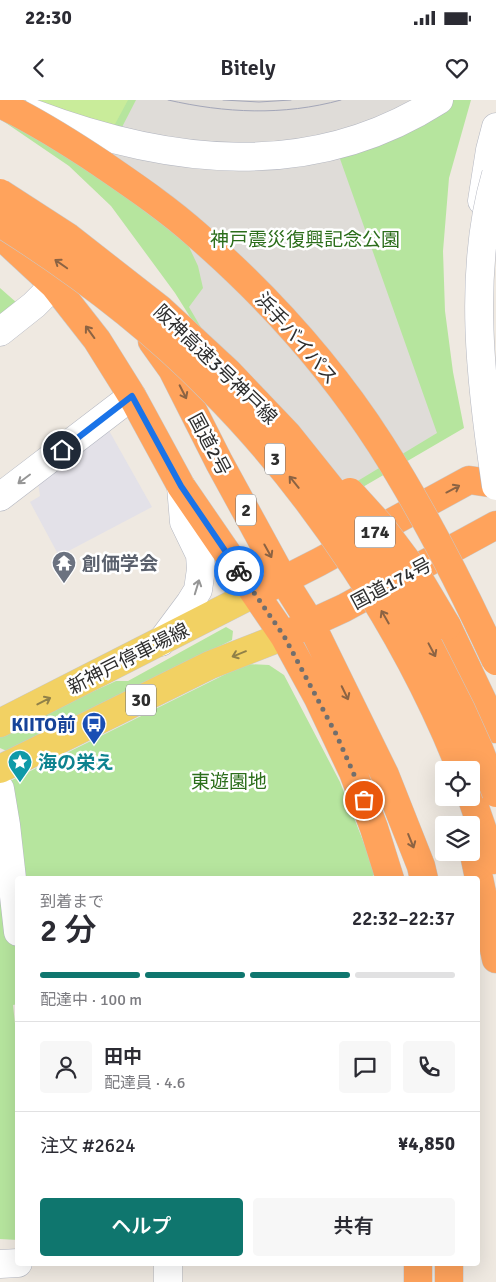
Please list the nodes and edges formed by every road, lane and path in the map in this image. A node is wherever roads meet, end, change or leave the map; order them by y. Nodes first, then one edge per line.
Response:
1 (17, 100) edge
2 (29, 100) edge
3 (418, 100) edge
4 (439, 100) edge
5 (0, 102) edge
6 (496, 127) edge
7 (496, 174) edge
8 (0, 189) edge
9 (0, 193) edge
10 (0, 223) edge
11 (0, 235) edge
12 (54, 285) junction
13 (0, 332) edge
14 (132, 396) junction
15 (496, 429) edge
16 (288, 435) junction
17 (496, 485) edge
18 (181, 486) junction
19 (0, 497) edge
20 (496, 525) edge
21 (284, 580) junction
22 (255, 593) junction
23 (311, 624) junction
24 (284, 636) junction
25 (161, 642) junction
26 (496, 642) edge
27 (400, 643) junction
28 (496, 661) edge
29 (0, 722) edge
30 (496, 729) edge
31 (446, 761) edge
32 (457, 761) edge
33 (0, 769) edge
34 (0, 789) edge
35 (496, 793) edge
36 (474, 806) edge
37 (475, 861) edge
38 (496, 871) edge
39 (389, 876) edge
40 (423, 876) edge
41 (479, 876) edge
42 (480, 883) edge
43 (15, 905) edge
44 (496, 959) edge
45 (15, 1263) edge
46 (0, 1264) edge
47 (168, 1266) edge
48 (418, 1266) edge
49 (449, 1266) edge
50 (168, 1282) edge
51 (418, 1282) edge
52 (449, 1282) edge

1 - 26 highway, 浜手バイパス
2 - 3 street
4 - 5 street
5 - 28 highway, 浜手バイパス, bridge
6 - 15 street
7 - 17 street, bridge
8 -> 21 highway, 国道2号 / 2
9 - 16 highway, 阪神高速3号神戸線 / 3, bridge
27 -> 10 highway, 阪神高速3号神戸線 / 3, bridge
11 - 12 highway, 2
12 - 13 street
14 -> 12 highway, 2
14 - 18 highway, 2
14 -> 19 street
16 - 30 highway, 3, bridge
16 -> 35 highway, 阪神高速3号神戸線 / 3, bridge
21 -> 17 highway, 174
18 - 22 highway, 2
25 -> 18 street
20 - 23 highway, 国道174号
21 - 22 highway, 174
21 - 23 highway, 国道2号 / 2
22 - 24 highway, 2
22 - 25 main road, 新神戸停車場線 / 30
23 - 24 highway, 国道174号
23 -> 40 highway, 国道2号 / 2
24 -> 33 main road, 30
24 - 39 highway, 2
29 -> 25 main road, 新神戸停車場線 / 30
27 - 31 highway, 3, bridge
27 - 32 highway, 阪神高速3号神戸線 / 3, bridge
34 - 43 street
36 - 38 highway
37 - 41 highway
42 - 44 highway
45 - 46 street
47 - 50 street
48 - 51 highway
49 - 52 highway

